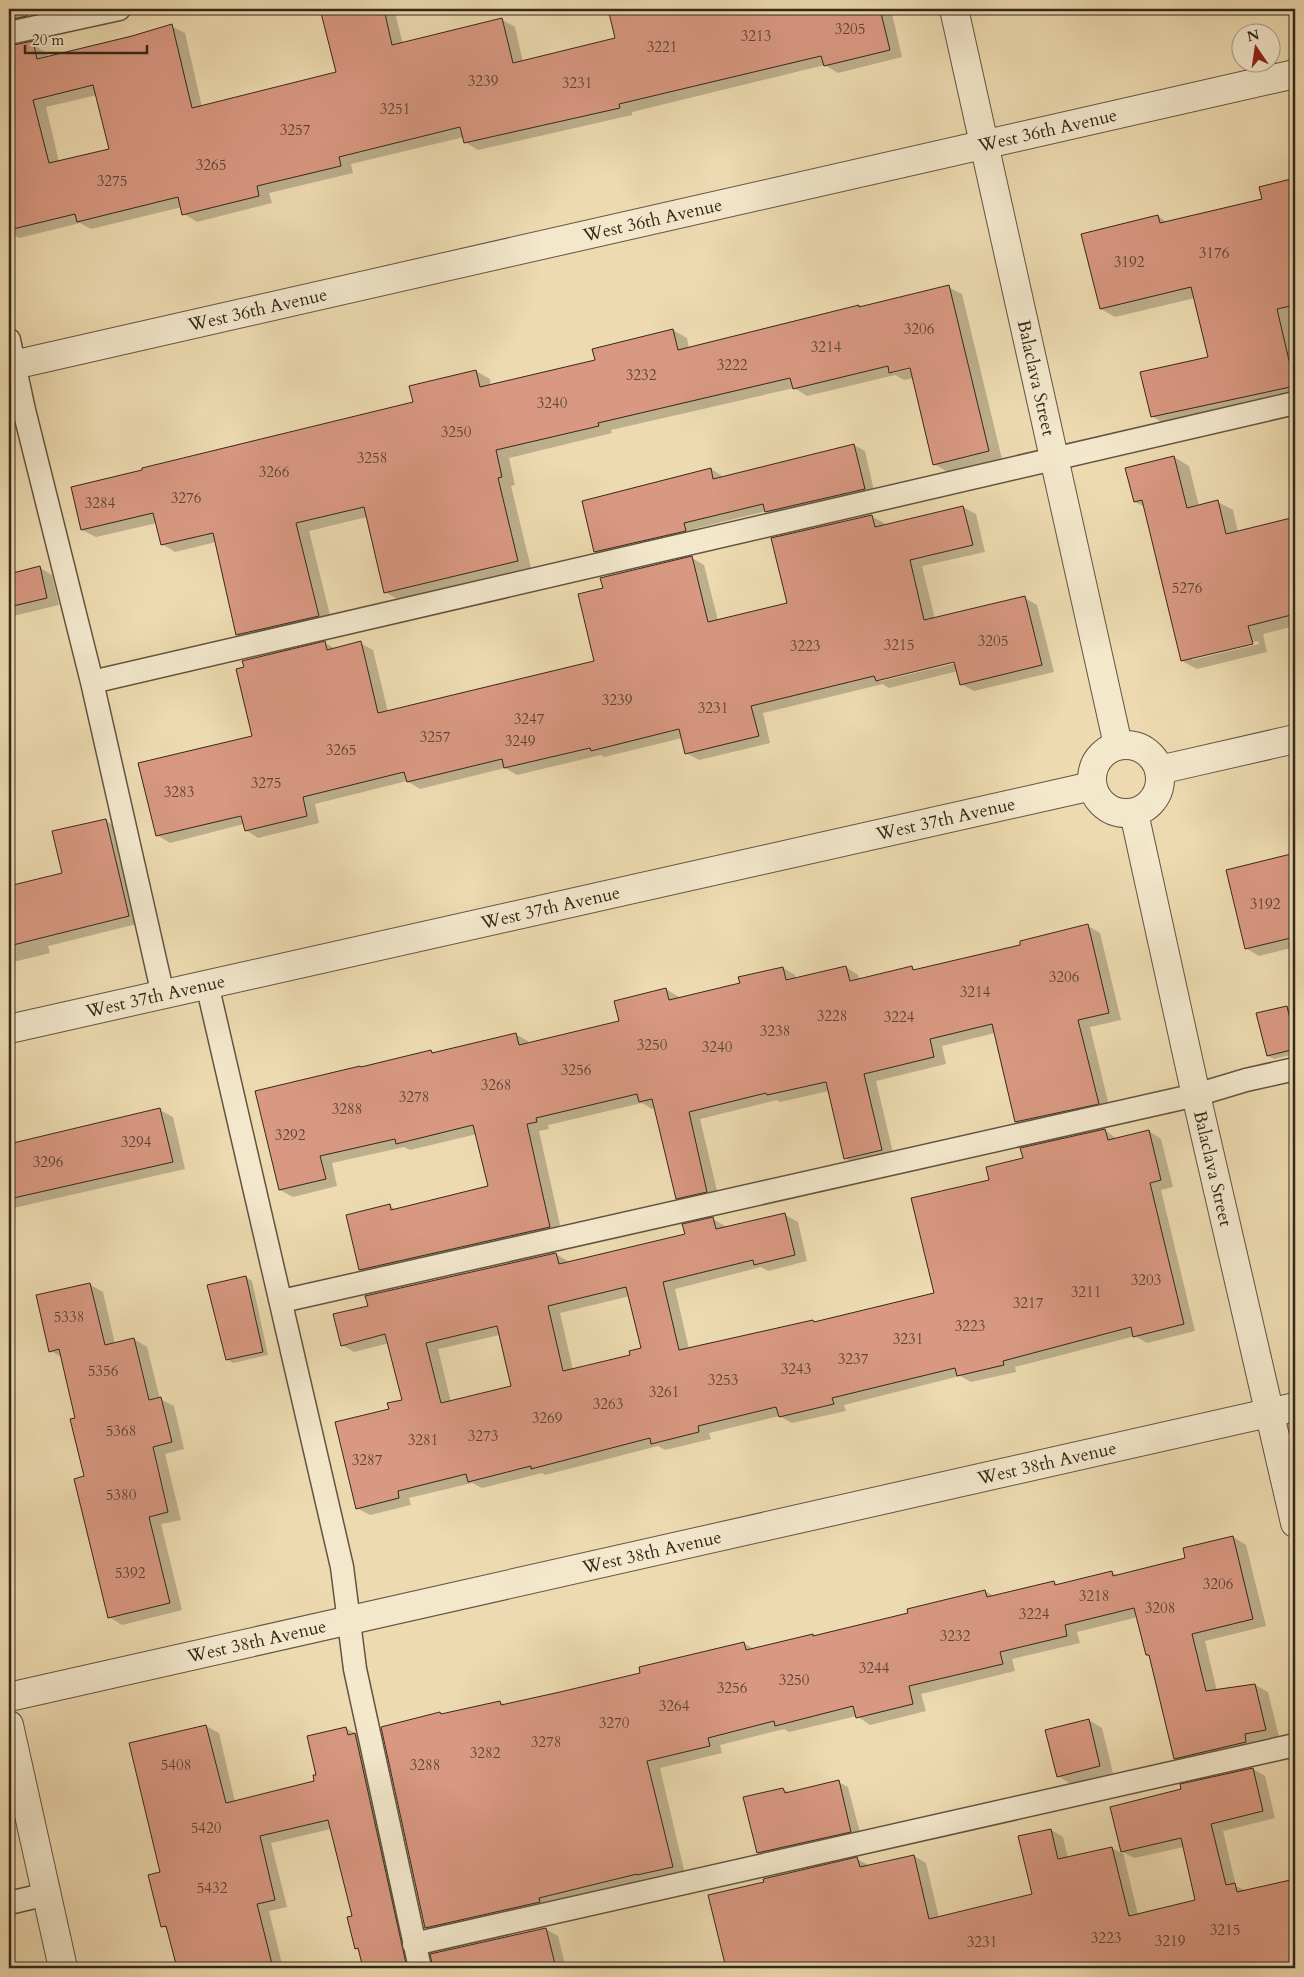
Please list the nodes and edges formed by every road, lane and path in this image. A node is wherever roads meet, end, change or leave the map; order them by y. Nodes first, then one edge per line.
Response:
1 (119, 9) edge
2 (954, 9) edge
3 (9, 33) edge
4 (1295, 74) edge
5 (984, 144) junction
6 (11, 357) edge
7 (1295, 403) edge
8 (1054, 458) junction
9 (92, 682) junction
10 (1295, 739) edge
11 (1118, 745) junction
12 (1159, 770) junction
13 (1092, 786) junction
14 (1134, 813) junction
15 (207, 984) junction
16 (162, 995) junction
17 (9, 1029) edge
18 (1295, 1069) edge
19 (1196, 1095) junction
20 (282, 1301) junction
21 (1282, 1410) edge
22 (1295, 1523) edge
23 (350, 1620) junction
24 (9, 1697) edge
25 (9, 1725) edge
26 (1295, 1745) edge
27 (47, 1894) junction
28 (9, 1903) edge
29 (414, 1944) junction
30 (63, 1968) edge
31 (420, 1968) edge

1 - 3 lane
2 - 5 street, Balaclava Street
4 - 5 street, West 36th Avenue
5 - 6 street, West 36th Avenue
5 - 8 street, Balaclava Street
6 - 9 lane
7 - 8 lane
8 - 9 lane
8 - 11 street, Balaclava Street
9 - 16 lane
10 - 12 street
11 - 12 street
11 - 13 street
12 - 14 street
13 - 14 street
13 - 15 street, West 37th Avenue
14 - 19 street, Balaclava Street
15 - 16 street, West 37th Avenue
15 - 20 lane
16 - 17 street, West 37th Avenue
18 - 19 lane
19 - 20 lane
19 - 21 street, Balaclava Street
20 - 23 lane
21 - 22 street, Balaclava Street
21 - 23 street, West 38th Avenue
23 - 24 street, West 38th Avenue
23 - 29 lane
25 - 27 street
26 - 29 lane
27 - 28 lane
27 - 30 street
29 - 31 lane

